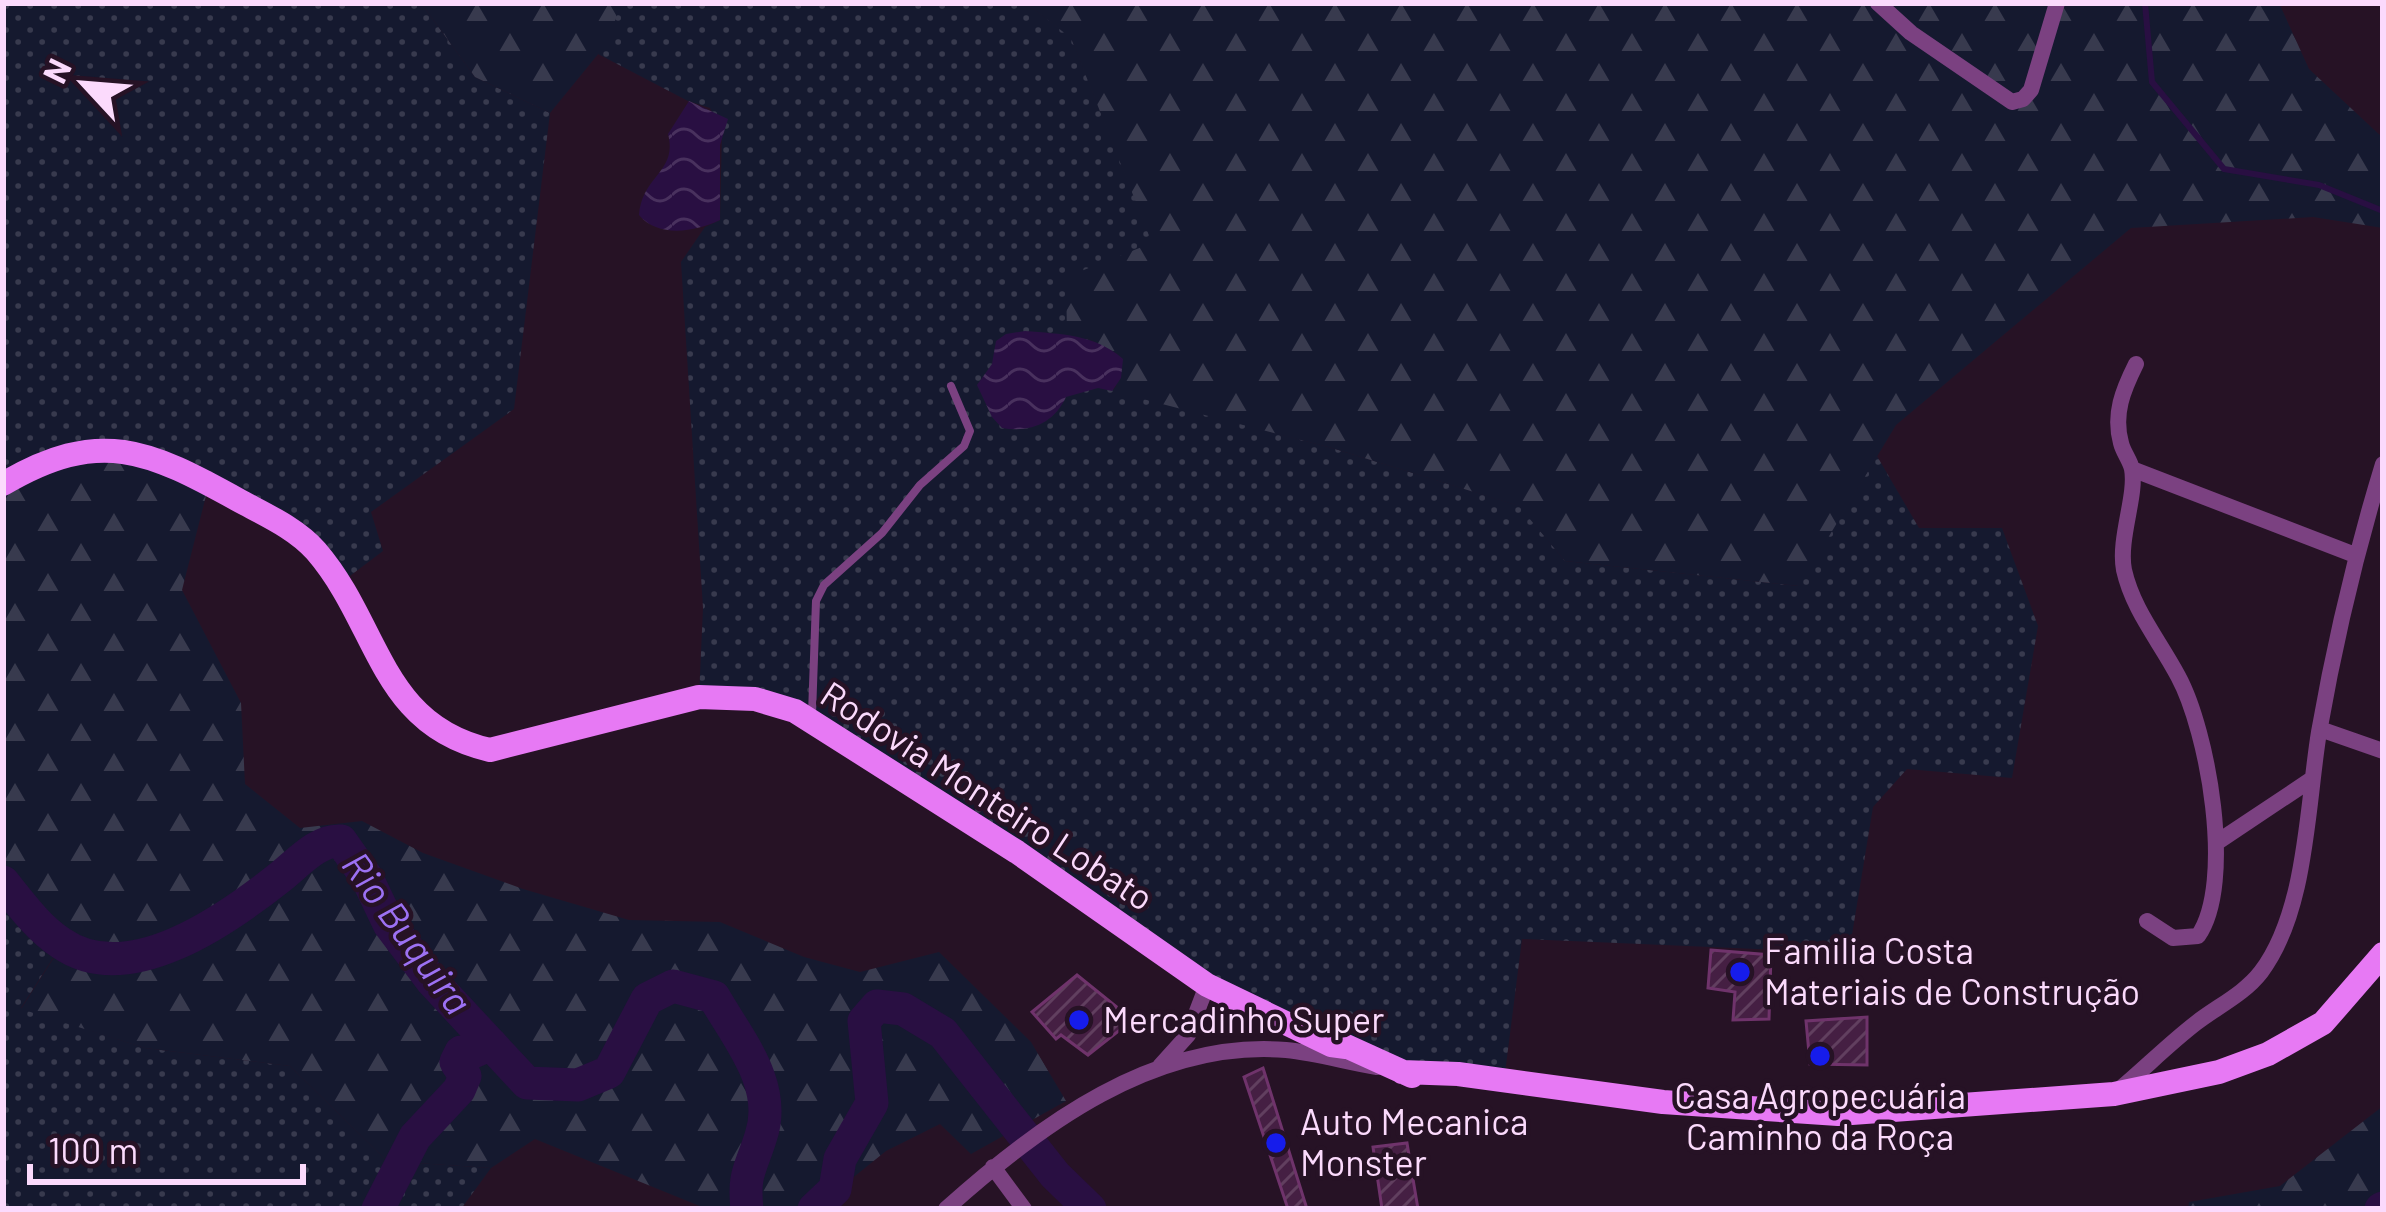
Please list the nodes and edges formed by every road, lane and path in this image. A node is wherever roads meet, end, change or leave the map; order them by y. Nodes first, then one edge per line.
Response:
1 (1878, 3) edge
2 (2057, 3) edge
3 (2136, 364) dead end
4 (951, 386) dead end
5 (2383, 464) edge
6 (2132, 469) junction
7 (3, 484) edge
8 (2355, 555) junction
9 (812, 721) junction
10 (2320, 729) junction
11 (2383, 751) edge
12 (2312, 779) junction
13 (2216, 843) junction
14 (2147, 921) dead end
15 (2383, 954) edge
16 (1207, 985) junction
17 (1159, 1067) junction
18 (1402, 1072) junction
19 (2114, 1094) junction
20 (992, 1167) junction
21 (946, 1209) edge
22 (1024, 1209) edge

1 - 2 street
3 - 6 street
4 - 9 lane
5 - 8 street
6 - 8 street
6 - 13 street
7 - 9 main road, Rodovia Monteiro Lobato
8 - 10 street
9 - 16 main road, Rodovia Monteiro Lobato
10 - 11 street
10 - 12 street
12 - 13 street
12 - 19 street
13 - 14 street
15 - 19 main road, Rodovia Monteiro Lobato
16 - 17 street
16 - 18 main road, Rodovia Monteiro Lobato
17 - 18 street
17 - 20 street
18 - 19 main road, Rodovia Monteiro Lobato
20 - 21 street
20 - 22 street

